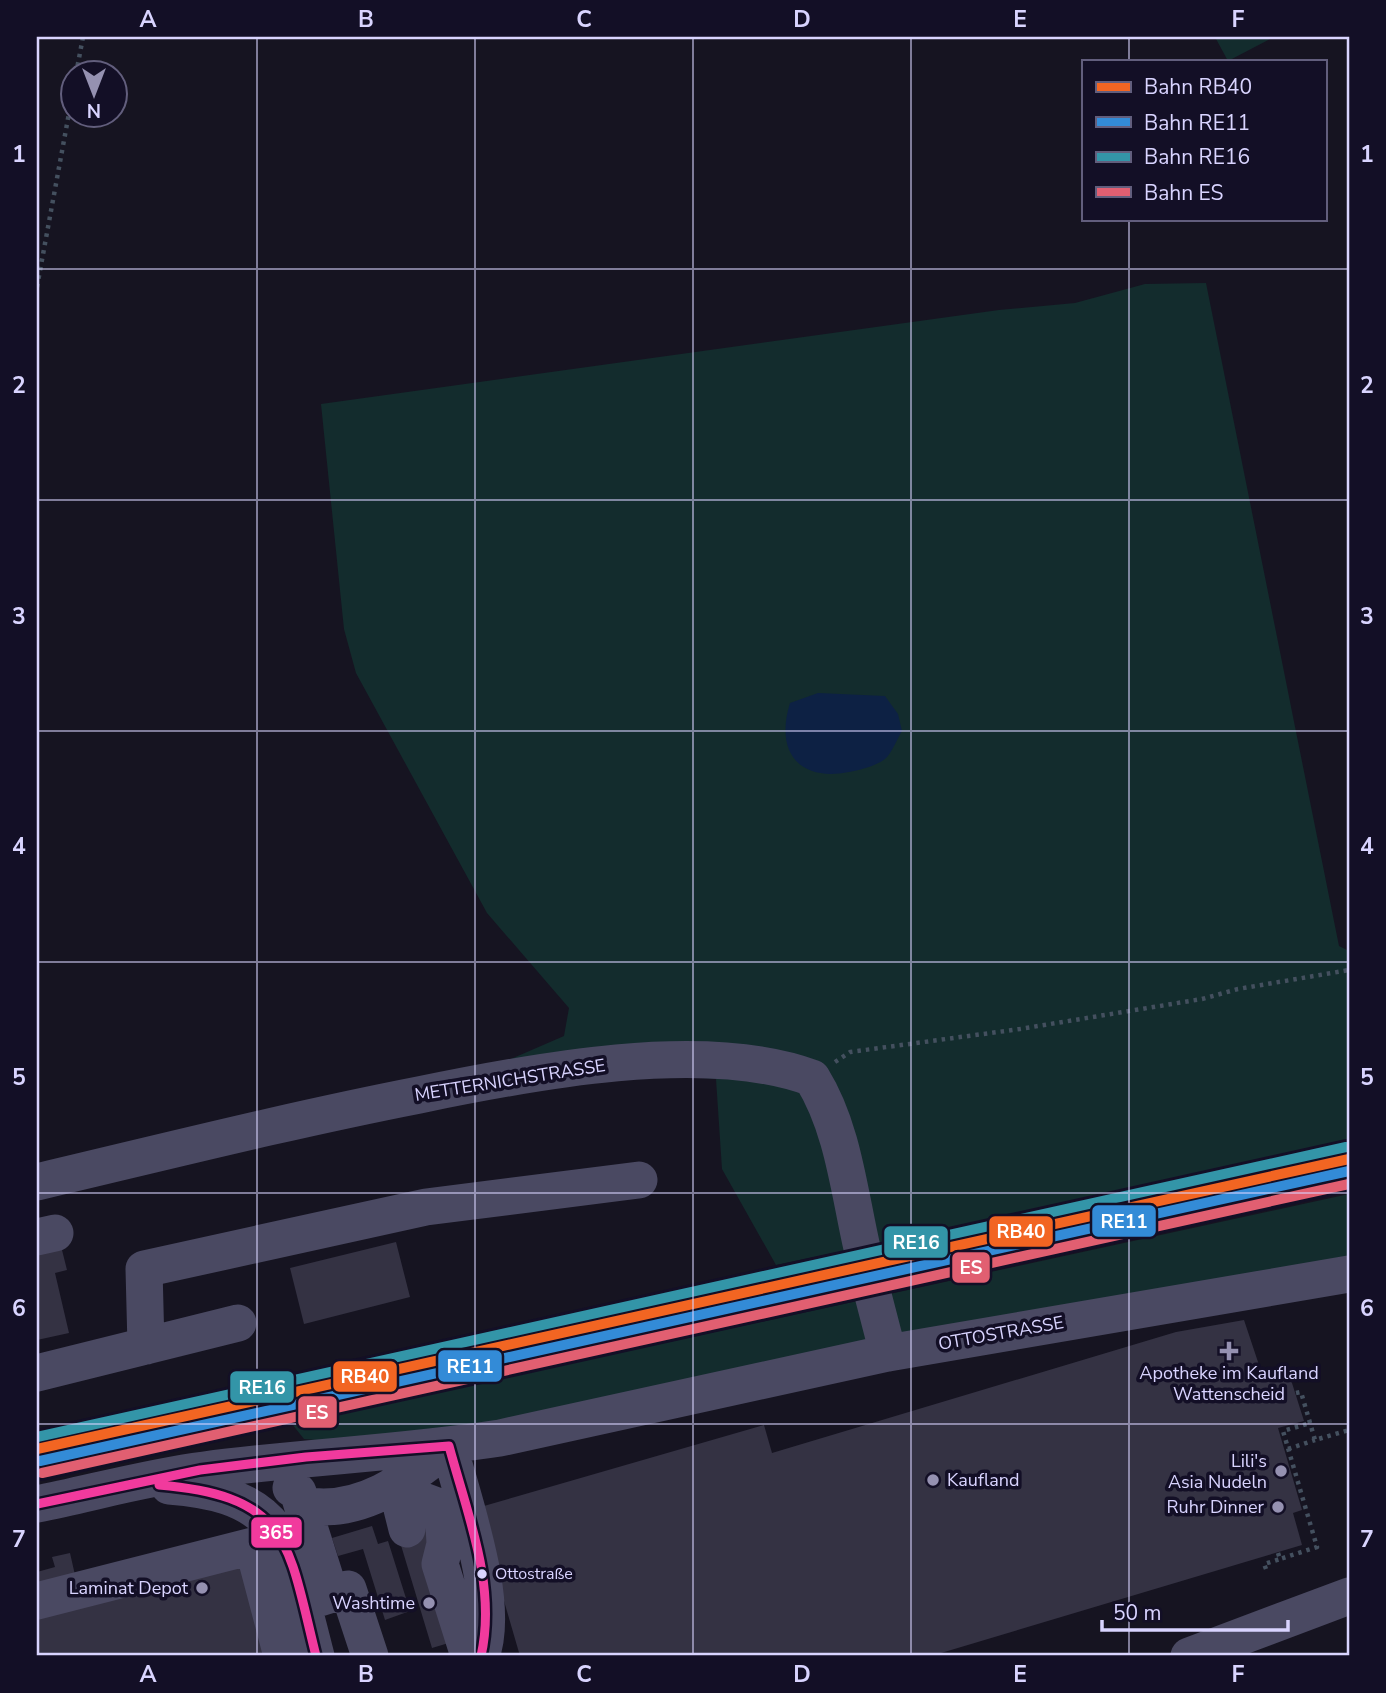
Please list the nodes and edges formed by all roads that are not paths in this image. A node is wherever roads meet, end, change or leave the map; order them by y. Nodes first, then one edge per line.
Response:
1 (639, 1180) dead end
2 (37, 1182) edge
3 (862, 1248) tunnel mouth
4 (1349, 1274) edge
5 (873, 1295) tunnel mouth
6 (238, 1323) dead end
7 (146, 1346) junction
8 (888, 1353) junction
9 (37, 1373) edge
10 (449, 1446) junction
11 (140, 1483) junction
12 (292, 1501) junction
13 (37, 1504) edge
14 (407, 1529) dead end
15 (1349, 1596) edge
16 (316, 1599) junction
17 (37, 1601) edge
18 (450, 1653) edge
19 (282, 1656) edge
20 (316, 1656) edge
21 (370, 1656) edge
22 (481, 1656) edge
23 (1189, 1656) edge

1 - 7 street
2 - 3 street, METTERNICHSTRASSE
4 - 8 street, OTTOSTRASSE
5 - 8 street
6 - 7 street
7 - 9 street
8 - 10 street, OTTOSTRASSE
10 - 12 street, OTTOSTRASSE
10 - 12 street
10 - 22 street
11 - 12 street, OTTOSTRASSE
11 - 12 street, OTTOSTRASSE
11 - 13 street, OTTOSTRASSE
12 - 16 street
14 - 18 street
15 - 23 street
16 - 20 street
16 - 21 street
17 - 19 street

